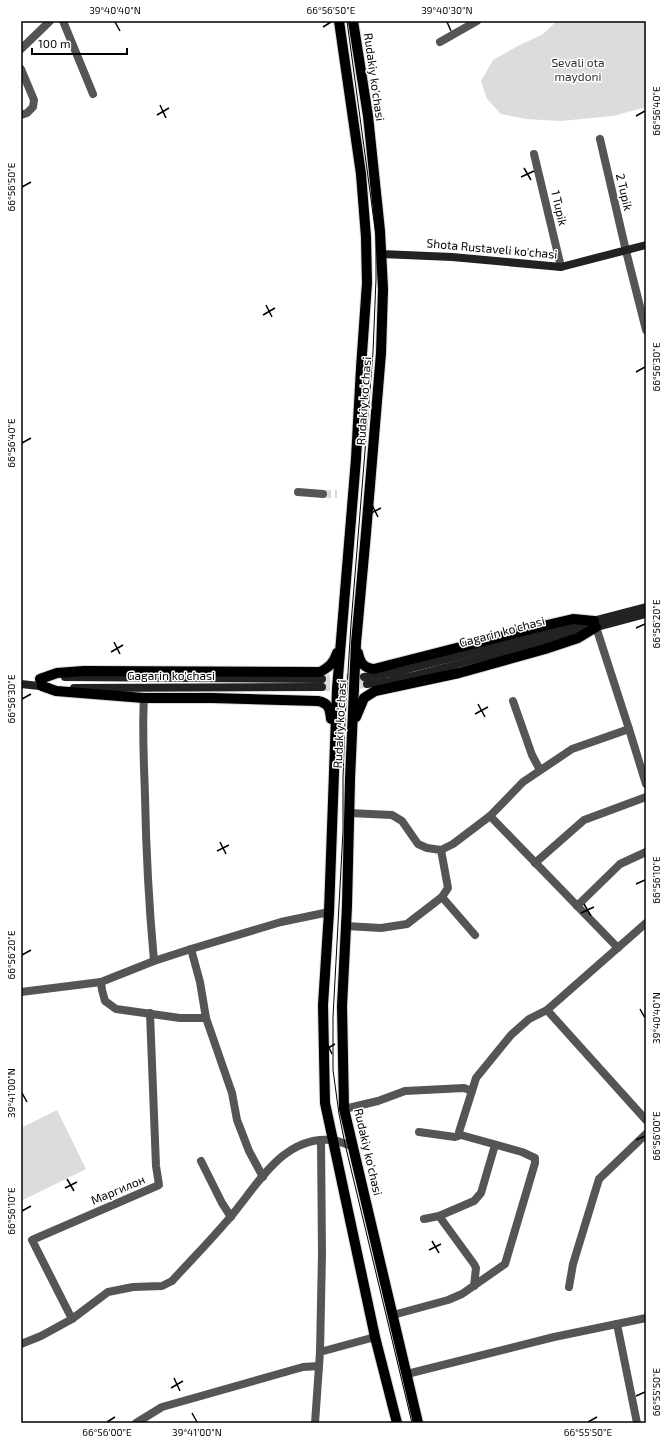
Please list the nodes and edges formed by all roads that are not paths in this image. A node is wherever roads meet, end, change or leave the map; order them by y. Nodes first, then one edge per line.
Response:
1 (50, 21) edge
2 (63, 21) edge
3 (338, 21) edge
4 (353, 21) edge
5 (477, 21) edge
6 (440, 42) dead end
7 (21, 50) edge
8 (358, 54) junction
9 (344, 55) junction
10 (21, 69) edge
11 (93, 94) dead end
12 (21, 115) edge
13 (600, 139) dead end
14 (534, 154) dead end
15 (646, 245) edge
16 (626, 251) junction
17 (381, 254) junction
18 (561, 267) junction
19 (645, 320) edge
20 (646, 330) edge
21 (298, 492) dead end
22 (324, 494) tunnel mouth
23 (350, 531) junction
24 (366, 533) junction
25 (646, 608) edge
26 (646, 614) edge
27 (595, 624) junction
28 (341, 640) junction
29 (356, 643) junction
30 (365, 681) tunnel mouth
31 (21, 683) edge
32 (41, 683) junction
33 (322, 683) tunnel mouth
34 (144, 698) junction
35 (514, 701) dead end
36 (629, 728) junction
37 (352, 729) junction
38 (334, 744) junction
39 (540, 770) junction
40 (334, 777) junction
41 (350, 779) junction
42 (646, 784) edge
43 (646, 797) edge
44 (349, 813) junction
45 (490, 816) junction
46 (441, 850) junction
47 (646, 852) edge
48 (535, 863) junction
49 (442, 897) junction
50 (577, 906) junction
51 (330, 912) junction
52 (646, 923) edge
53 (346, 926) junction
54 (475, 935) dead end
55 (618, 948) junction
56 (191, 949) junction
57 (154, 961) junction
58 (101, 982) junction
59 (21, 992) edge
60 (546, 1010) junction
61 (150, 1013) junction
62 (206, 1018) junction
63 (472, 1091) junction
64 (344, 1109) junction
65 (646, 1120) edge
66 (419, 1132) dead end
67 (646, 1134) edge
68 (461, 1135) junction
69 (321, 1140) junction
70 (332, 1140) junction
71 (495, 1145) junction
72 (352, 1146) junction
73 (201, 1161) dead end
74 (263, 1176) junction
75 (231, 1216) junction
76 (439, 1216) junction
77 (424, 1219) dead end
78 (474, 1286) junction
79 (569, 1287) dead end
80 (393, 1315) junction
81 (646, 1318) edge
82 (72, 1319) junction
83 (617, 1324) junction
84 (375, 1337) junction
85 (21, 1344) edge
86 (320, 1352) junction
87 (319, 1366) junction
88 (407, 1374) junction
89 (136, 1423) edge
90 (315, 1423) edge
91 (397, 1423) edge
92 (418, 1423) edge
93 (637, 1423) edge

1 - 7 street
2 - 11 street
3 - 9 main road, Rudakiy ko'chasi
4 - 8 main road, Rudakiy ko'chasi
5 - 6 street
8 - 9 main road
8 - 17 main road, Rudakiy ko'chasi
9 - 23 main road, Rudakiy ko'chasi
10 - 12 street
13 - 16 street, 2 Tupik
14 - 18 street, 1 Tupik
15 - 16 main road, Shota Rustaveli ko'chasi
16 - 18 main road, Shota Rustaveli ko'chasi
16 - 19 street, 2 Tupik
17 - 18 main road, Shota Rustaveli ko'chasi
17 - 24 main road, Rudakiy ko'chasi
19 - 20 street, 2 Tupik
21 - 22 street
23 - 24 main road
23 - 28 main road, Rudakiy ko'chasi
24 - 29 main road, Rudakiy ko'chasi
25 - 27 main road, Gagarin ko'chasi
26 - 27 main road, Gagarin ko'chasi
27 - 29 main road
27 - 30 main road, Gagarin ko'chasi
27 - 36 street
27 - 37 main road
28 - 32 main road
28 - 38 main road, Rudakiy ko'chasi
29 - 37 main road, Rudakiy ko'chasi
31 - 32 main road, Gagarin ko'chasi
32 - 33 main road, Gagarin ko'chasi
32 - 34 main road
34 - 38 main road
34 - 57 street
35 - 39 street
36 - 39 street
36 - 42 street
37 - 41 main road, Rudakiy ko'chasi
38 - 40 main road, Rudakiy ko'chasi
39 - 45 street
40 - 41 main road
40 - 51 main road, Rudakiy ko'chasi
41 - 44 main road, Rudakiy ko'chasi
43 - 48 street
44 - 46 street
44 - 53 main road, Rudakiy ko'chasi
45 - 46 street
45 - 48 street
46 - 49 street
47 - 50 street
48 - 50 street
49 - 53 street
49 - 54 street
50 - 55 street
51 - 56 street
51 - 70 main road, Rudakiy ko'chasi
52 - 55 street
53 - 64 main road, Rudakiy ko'chasi
55 - 60 street
56 - 57 street
56 - 62 street
57 - 58 street
58 - 59 street
58 - 61 street
60 - 63 street
60 - 65 street
61 - 62 street
61 - 82 street, Маргилон
62 - 74 street
63 - 64 street
63 - 68 street
64 - 72 main road, Rudakiy ko'chasi
66 - 68 street
67 - 79 street
68 - 71 street
69 - 70 street
69 - 74 street
69 - 86 street
70 - 72 street
70 - 84 main road, Rudakiy ko'chasi
71 - 76 street
71 - 78 street
72 - 80 main road, Rudakiy ko'chasi
73 - 75 street
74 - 75 street
75 - 82 street
76 - 77 street
76 - 78 street
78 - 80 street
80 - 88 main road, Rudakiy ko'chasi
81 - 83 street
82 - 85 street
83 - 88 street
83 - 93 street
84 - 86 street
84 - 91 main road, Rudakiy ko'chasi
86 - 87 street
87 - 89 street
87 - 90 street
88 - 92 main road, Rudakiy ko'chasi

